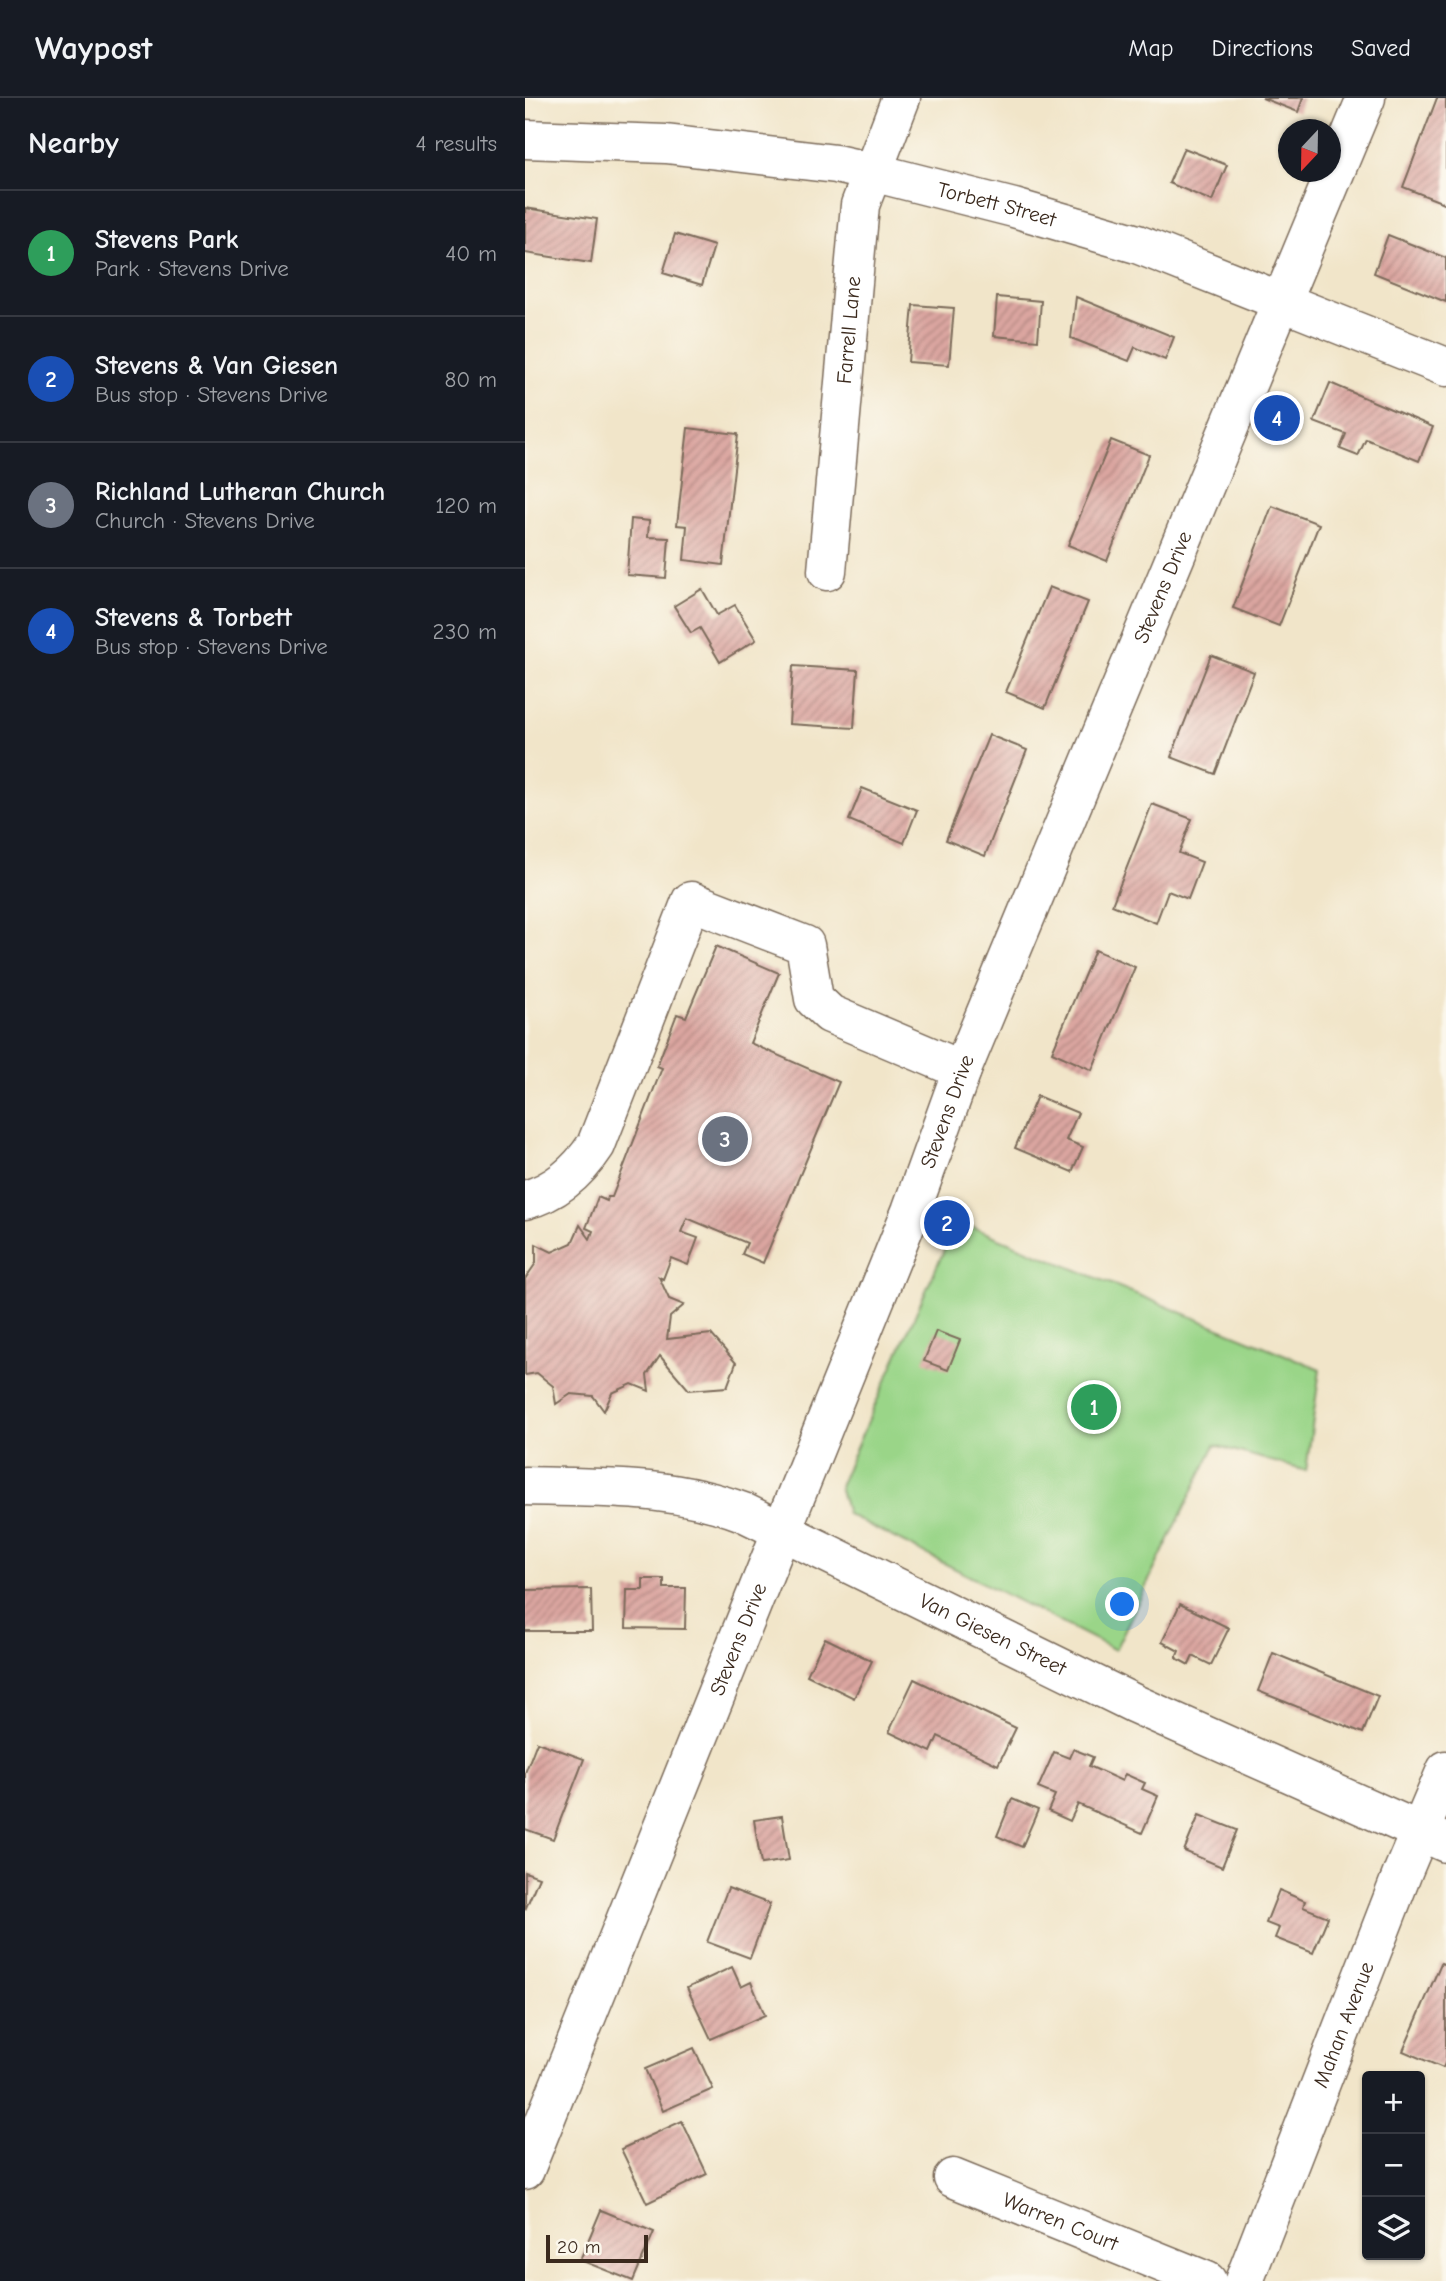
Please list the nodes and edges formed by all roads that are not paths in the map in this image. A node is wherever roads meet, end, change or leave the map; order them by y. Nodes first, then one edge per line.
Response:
1 (901, 98) edge
2 (1366, 98) edge
3 (525, 139) edge
4 (872, 172) junction
5 (1283, 302) junction
6 (1446, 367) edge
7 (827, 571) dead end
8 (962, 1070) junction
9 (525, 1200) edge
10 (525, 1486) edge
11 (782, 1530) junction
12 (1446, 1770) edge
13 (1433, 1838) edge
14 (525, 2170) edge
15 (953, 2178) dead end
16 (1207, 2281) edge
17 (1244, 2281) edge

1 - 4 street, Farrell Lane
2 - 5 street, Stevens Drive
3 - 4 street, Torbett Street
4 - 5 street, Torbett Street
4 - 7 street, Farrell Lane
5 - 6 street, Torbett Street
5 - 8 street, Stevens Drive
8 - 9 street
8 - 11 street, Stevens Drive
10 - 11 street, Van Giesen Street
11 - 13 street, Van Giesen Street
11 - 14 street, Stevens Drive
12 - 13 street, Mahan Avenue
13 - 17 street, Mahan Avenue
15 - 16 street, Warren Court

